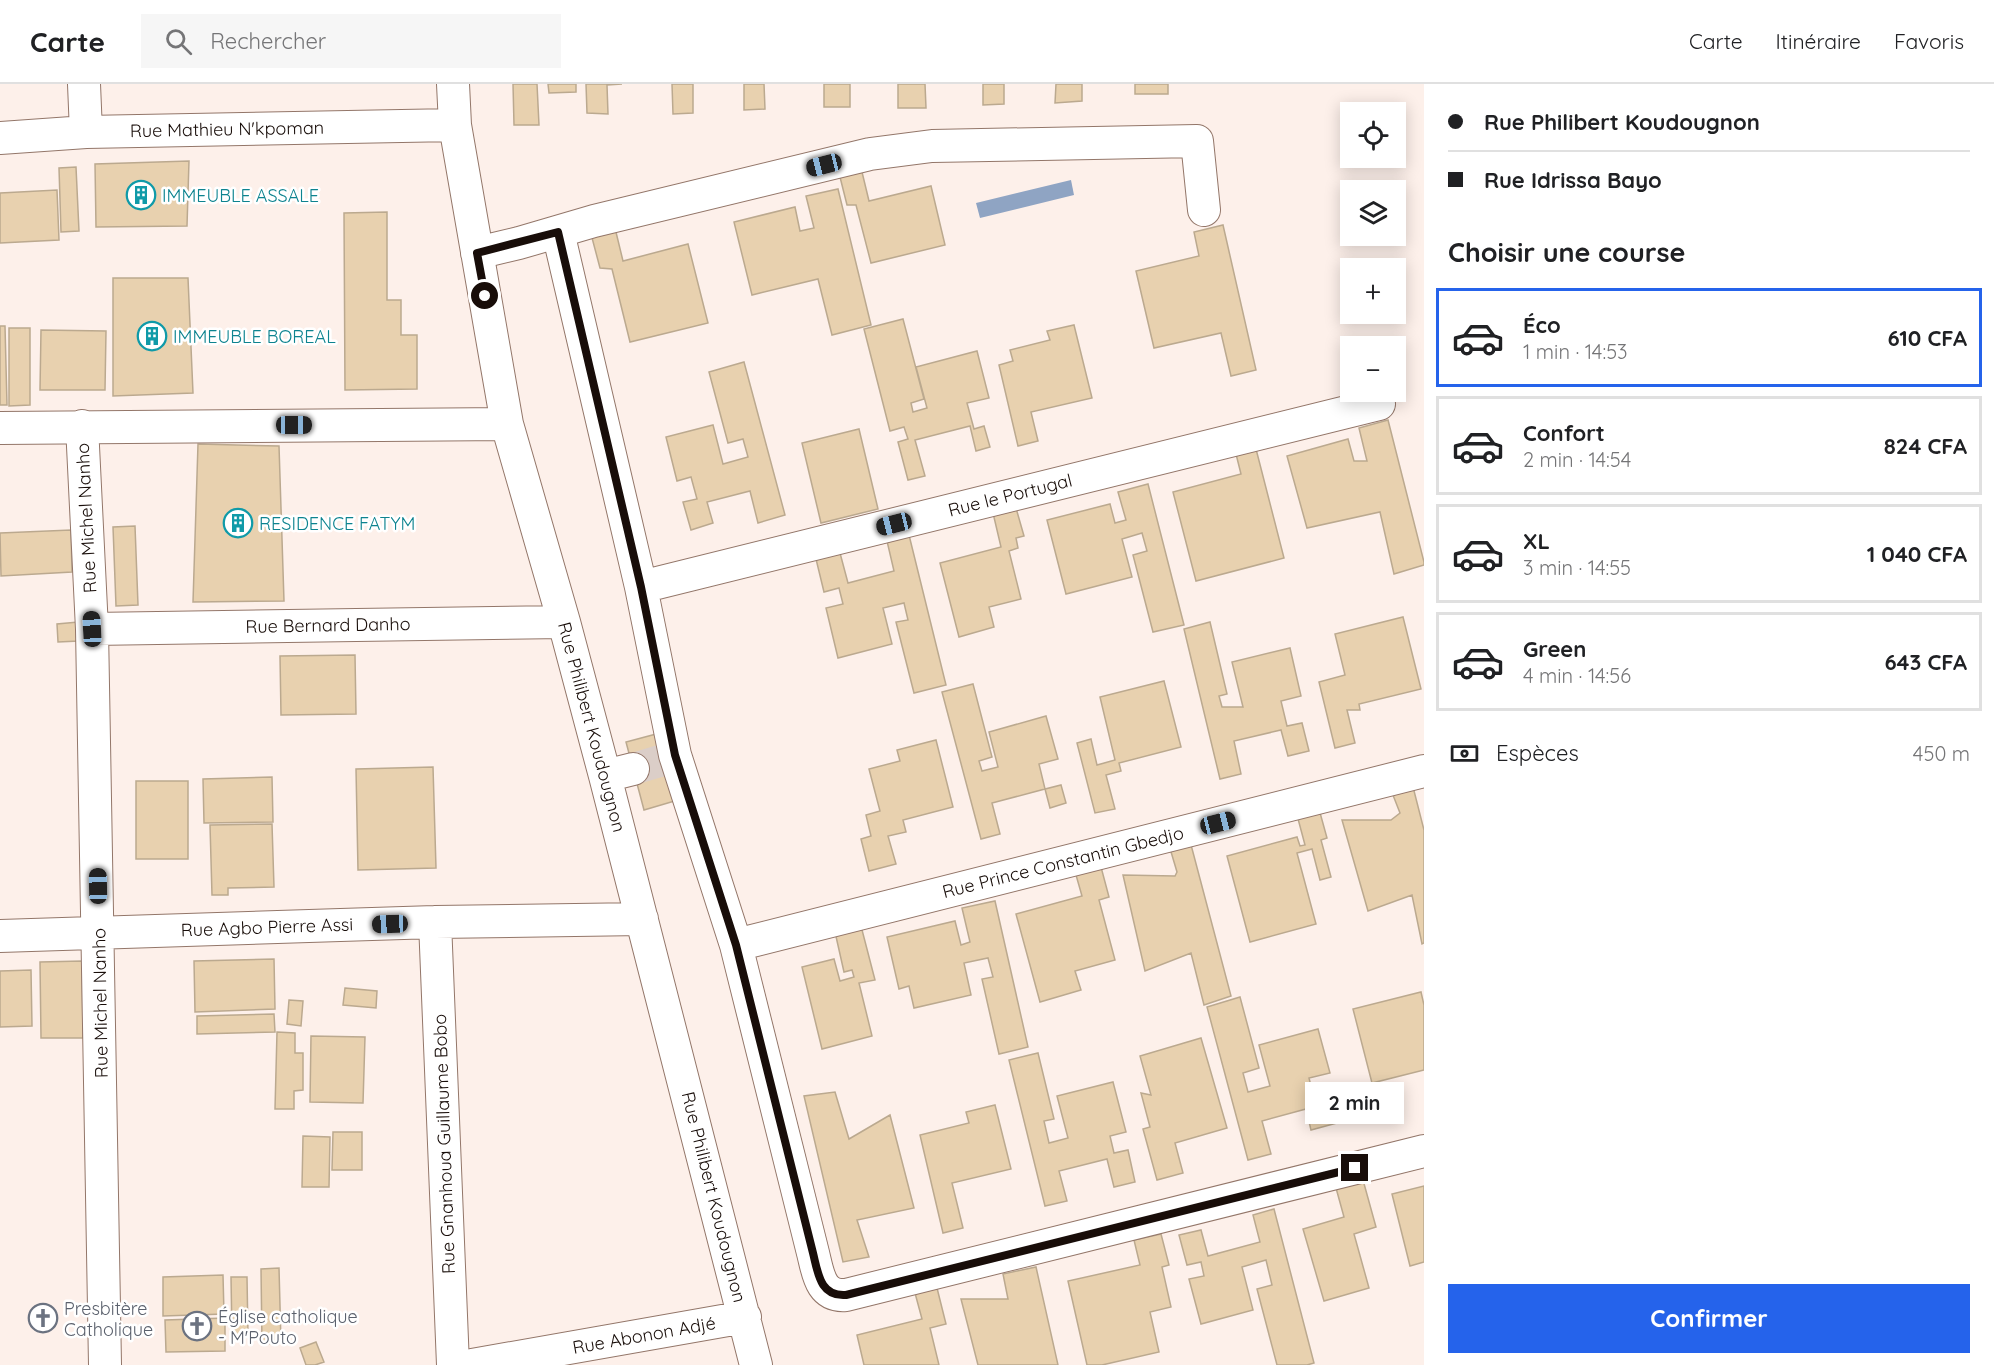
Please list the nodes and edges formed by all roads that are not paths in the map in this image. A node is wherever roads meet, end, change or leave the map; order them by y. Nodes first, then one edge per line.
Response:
1 (84, 84) edge
2 (453, 84) edge
3 (455, 124) junction
4 (86, 132) junction
5 (0, 138) edge
6 (1204, 210) dead end
7 (558, 232) junction
8 (477, 253) junction
9 (1379, 404) dead end
10 (507, 424) junction
11 (82, 426) junction
12 (0, 428) edge
13 (641, 587) junction
14 (564, 622) junction
15 (92, 629) junction
16 (1424, 771) edge
17 (642, 919) junction
18 (435, 922) junction
19 (99, 933) junction
20 (0, 936) edge
21 (736, 945) junction
22 (1424, 1151) edge
23 (745, 1317) junction
24 (105, 1365) edge
25 (453, 1365) edge
26 (472, 1365) edge
27 (756, 1365) edge

1 - 4 street
2 - 3 street, Rue Philibert Koudougnon
3 - 4 street, Rue Mathieu N'kpoman
3 - 8 street, Rue Philibert Koudougnon
4 - 5 street, Rue Mathieu N'kpoman
6 - 7 street
7 - 8 street
7 - 13 street
8 - 10 street, Rue Philibert Koudougnon
9 - 13 street, Rue le Portugal
10 - 11 street
10 - 14 street, Rue Philibert Koudougnon
11 - 12 street
11 - 15 street, Rue Michel Nanho
13 - 21 street
14 - 15 street, Rue Bernard Danho
14 - 17 street, Rue Philibert Koudougnon
15 - 19 street, Rue Michel Nanho
16 - 21 street, Rue Prince Constantin Gbedjo
17 - 18 street, Rue Agbo Pierre Assi
17 - 23 street, Rue Philibert Koudougnon
18 - 19 street, Rue Agbo Pierre Assi
18 - 25 street, Rue Gnanhoua Guillaume Bobo
19 - 20 street, Rue Agbo Pierre Assi
19 - 24 street, Rue Michel Nanho
21 - 22 street
23 - 26 street, Rue Abonon Adjé
23 - 27 street, Rue Philibert Koudougnon

